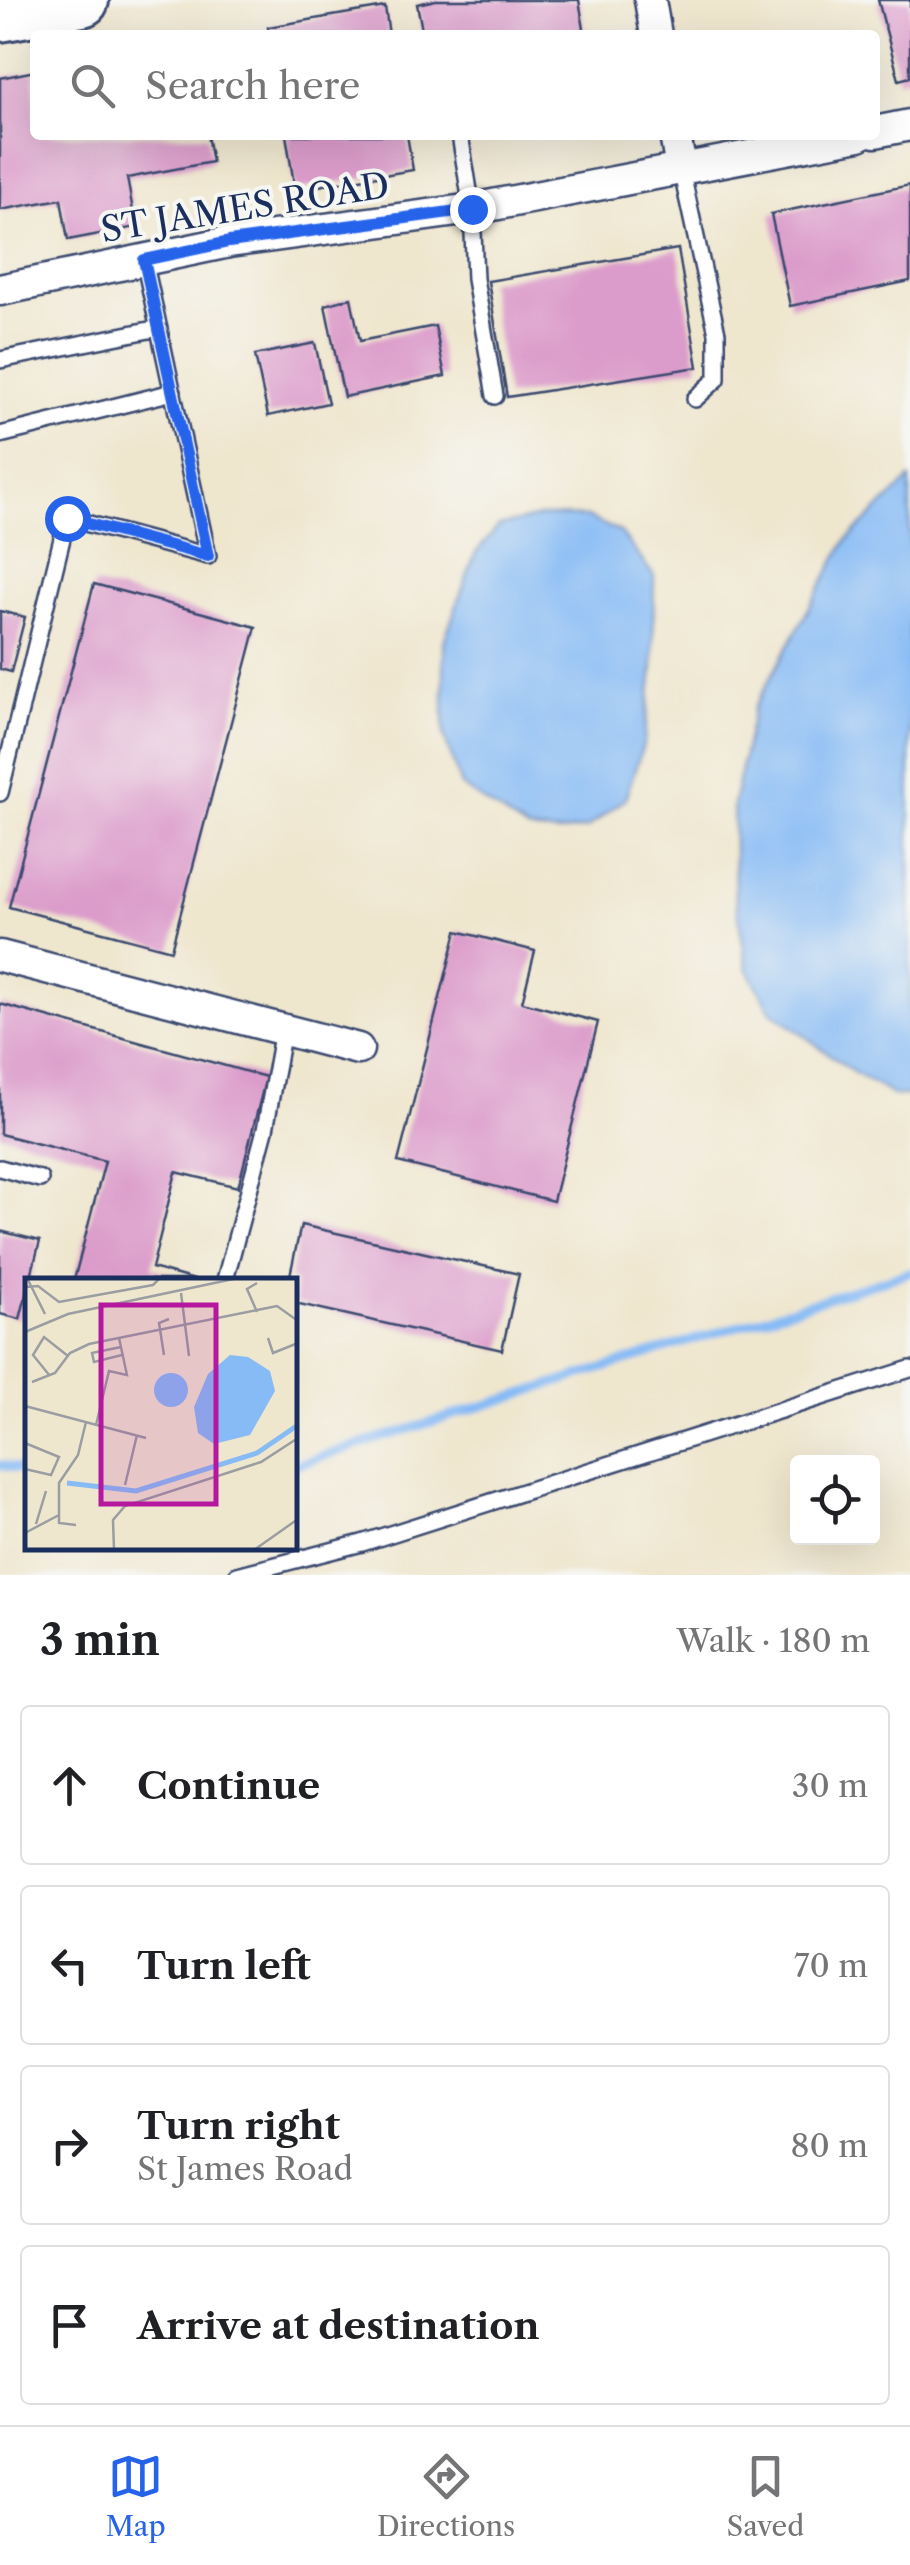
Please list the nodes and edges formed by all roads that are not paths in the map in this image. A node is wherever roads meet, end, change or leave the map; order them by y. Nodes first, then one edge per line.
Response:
1 (82, 0) edge
2 (650, 0) edge
3 (0, 16) edge
4 (655, 30) edge
5 (910, 125) edge
6 (880, 131) edge
7 (461, 140) edge
8 (676, 140) edge
9 (833, 140) edge
10 (681, 169) junction
11 (472, 209) junction
12 (144, 260) junction
13 (0, 290) edge
14 (159, 328) junction
15 (0, 360) edge
16 (173, 392) junction
17 (495, 396) dead end
18 (695, 398) dead end
19 (0, 436) edge
20 (0, 793) edge
21 (0, 956) edge
22 (284, 1030) junction
23 (358, 1050) dead end
24 (0, 1168) edge
25 (40, 1179) dead end
26 (226, 1278) edge
27 (910, 1369) edge
28 (237, 1575) edge

1 - 3 highway
2 - 4 street
5 - 6 street
7 - 11 lane
8 - 10 street
9 - 10 street, ST JAMES ROAD
10 - 11 street, ST JAMES ROAD
10 - 18 lane
11 - 12 street, ST JAMES ROAD
11 - 17 lane
12 - 13 street, ST JAMES ROAD
12 - 14 lane
14 - 15 lane
14 - 16 lane
16 - 19 lane
16 - 20 lane
21 - 22 street
22 - 23 street
22 - 26 lane
24 - 25 lane
27 - 28 lane

